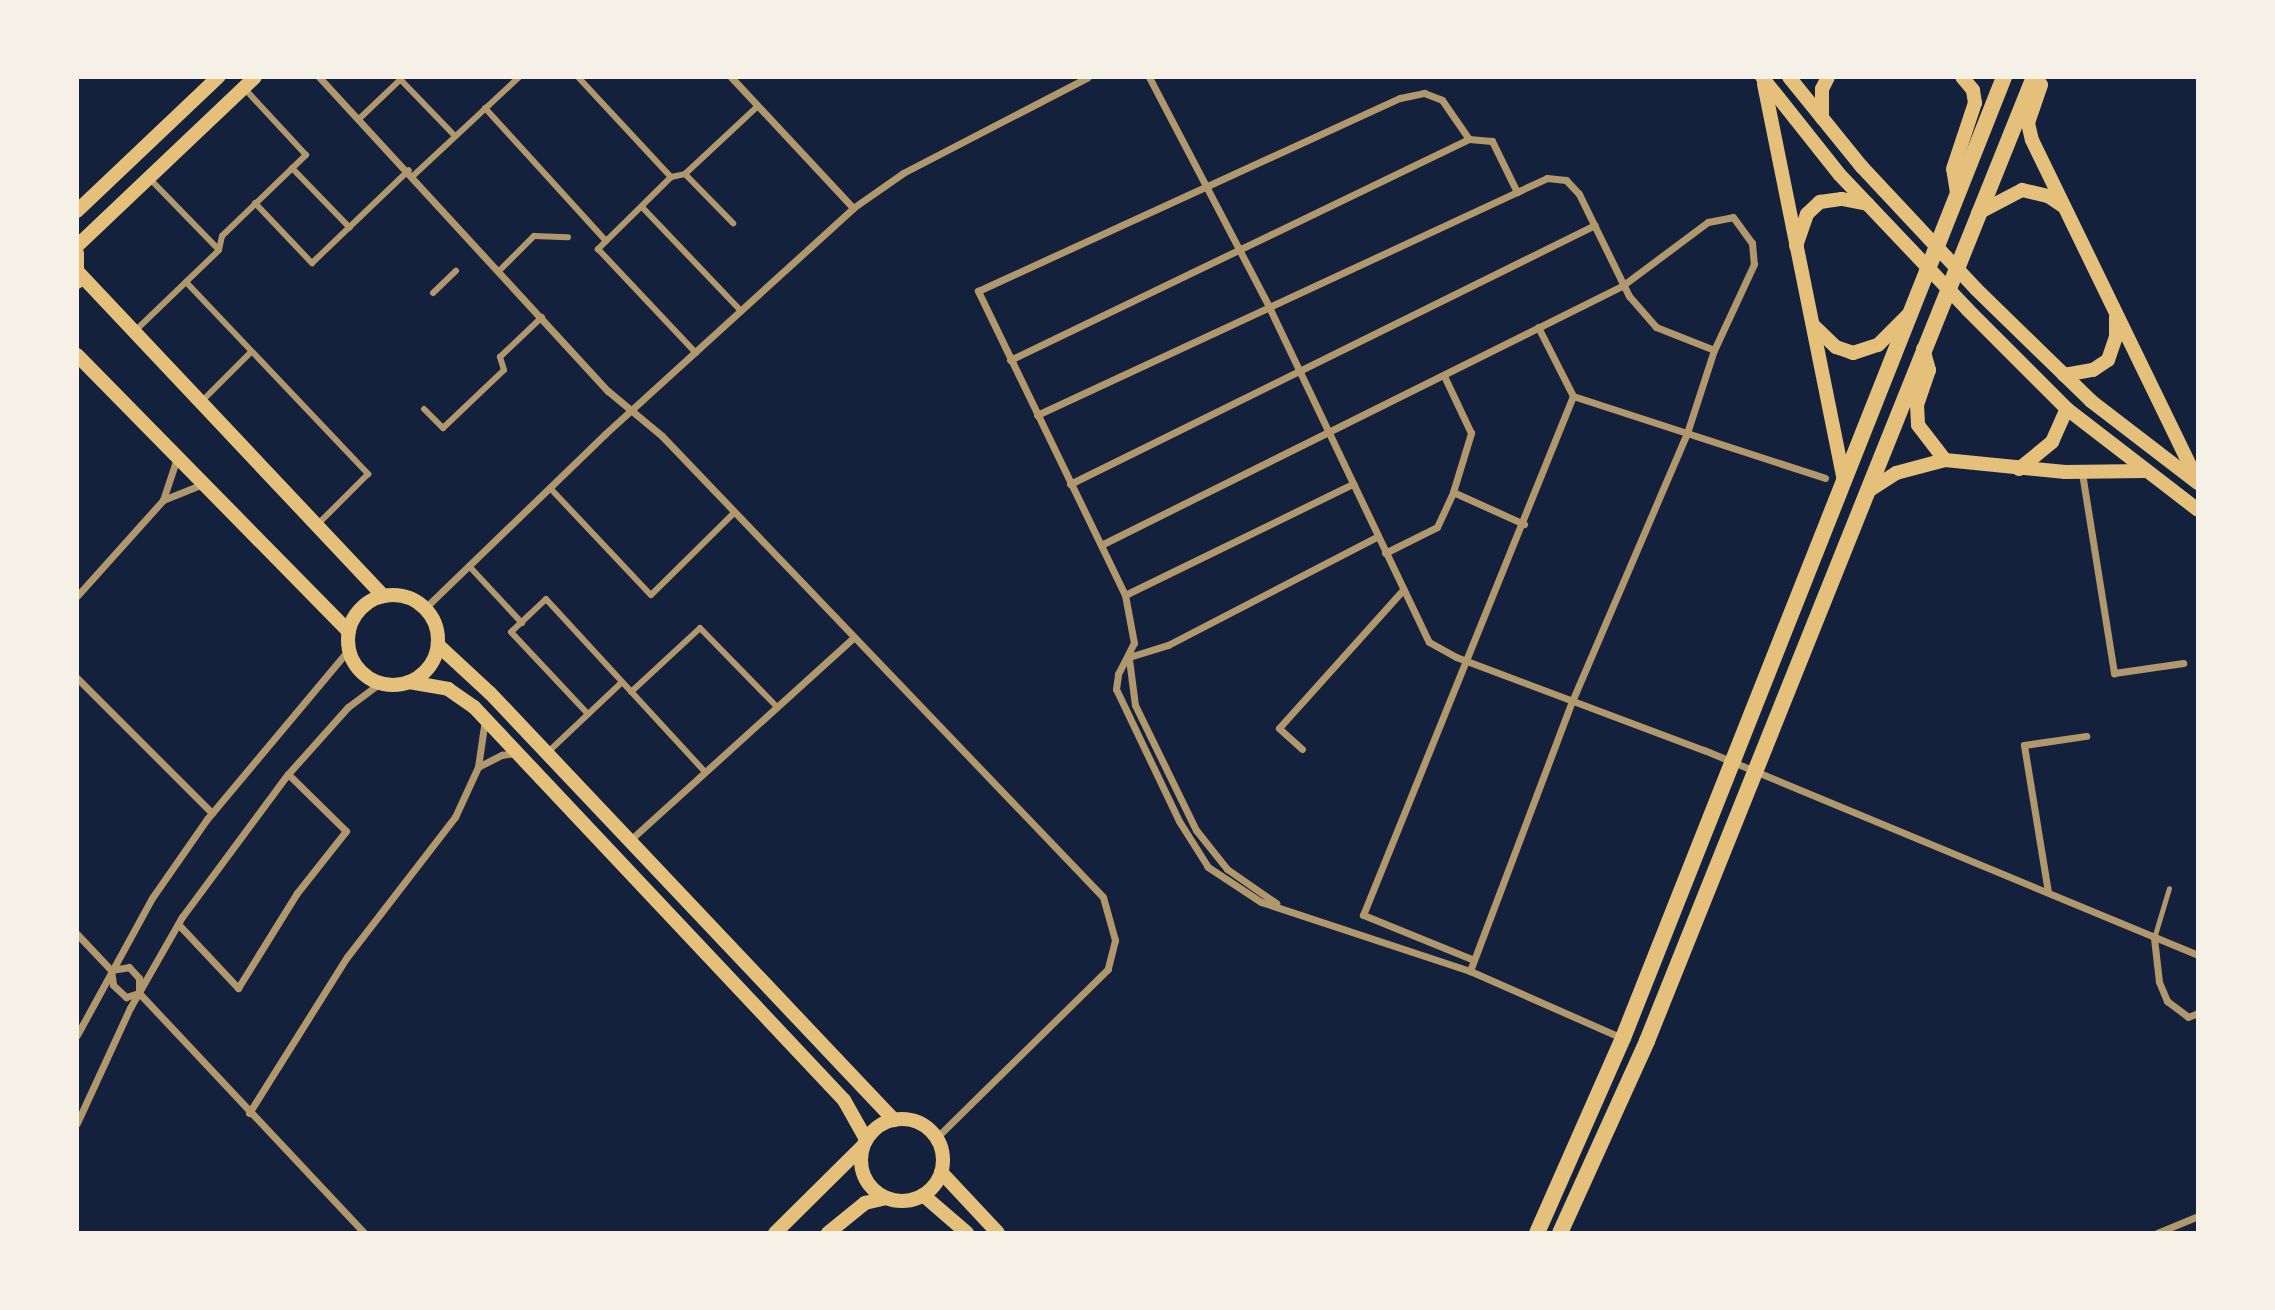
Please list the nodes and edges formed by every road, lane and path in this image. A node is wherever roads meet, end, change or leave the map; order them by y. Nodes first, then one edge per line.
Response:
1 (218, 77) edge
2 (256, 77) edge
3 (320, 77) edge
4 (519, 77) edge
5 (578, 77) edge
6 (731, 77) edge
7 (1088, 77) edge
8 (1149, 77) edge
9 (1789, 77) edge
10 (1828, 77) edge
11 (1962, 77) edge
12 (2004, 77) edge
13 (2035, 77) edge
14 (399, 78) edge
15 (1763, 78) edge
16 (244, 88) junction
17 (758, 106) junction
18 (485, 108) junction
19 (1822, 118) junction
20 (359, 119) junction
21 (455, 136) junction
22 (1469, 139) junction
23 (292, 168) junction
24 (411, 173) junction
25 (685, 174) junction
26 (671, 177) junction
27 (149, 178) junction
28 (1208, 185) junction
29 (1517, 192) junction
30 (1955, 199) junction
31 (255, 203) junction
32 (1868, 204) junction
33 (642, 206) junction
34 (2064, 207) junction
35 (853, 208) junction
36 (77, 211) edge
37 (1977, 214) junction
38 (733, 223) dead end
39 (1595, 225) junction
40 (350, 228) junction
41 (568, 237) dead end
42 (607, 241) junction
43 (77, 246) edge
44 (1795, 248) junction
45 (1239, 249) junction
46 (219, 250) junction
47 (77, 253) edge
48 (456, 271) dead end
49 (498, 272) junction
50 (78, 278) edge
51 (186, 282) junction
52 (1622, 286) junction
53 (433, 293) dead end
54 (1269, 307) junction
55 (2115, 309) junction
56 (741, 311) junction
57 (1911, 312) junction
58 (542, 317) junction
59 (1813, 325) junction
60 (1538, 327) junction
61 (134, 332) junction
62 (1714, 349) junction
63 (1923, 349) junction
64 (250, 353) junction
65 (696, 353) junction
66 (77, 355) edge
67 (1010, 360) junction
68 (1300, 373) junction
69 (2064, 375) junction
70 (1444, 376) junction
71 (1573, 397) junction
72 (201, 402) junction
73 (424, 409) dead end
74 (2067, 409) junction
75 (630, 413) junction
76 (1037, 415) junction
77 (1687, 433) junction
78 (1329, 434) junction
79 (178, 457) junction
80 (1945, 460) junction
81 (2019, 468) junction
82 (2145, 471) junction
83 (2082, 473) junction
84 (1825, 478) dead end
85 (1844, 481) junction
86 (2198, 483) edge
87 (204, 484) junction
88 (1070, 484) junction
89 (1353, 484) junction
90 (550, 488) junction
91 (1870, 490) junction
92 (1453, 492) junction
93 (163, 500) junction
94 (2198, 510) edge
95 (735, 513) junction
96 (1524, 524) junction
97 (317, 525) junction
98 (1377, 537) junction
99 (1101, 544) junction
100 (1385, 553) junction
101 (469, 566) junction
102 (1403, 590) junction
103 (1125, 595) junction
104 (77, 596) edge
105 (383, 596) junction
106 (425, 608) junction
107 (522, 623) junction
108 (349, 632) junction
109 (853, 638) junction
110 (439, 646) junction
111 (349, 649) junction
112 (1129, 657) junction
113 (1469, 662) junction
114 (2183, 663) dead end
115 (77, 678) edge
116 (409, 682) junction
117 (622, 682) junction
118 (380, 683) junction
119 (631, 692) junction
120 (1572, 701) junction
121 (777, 707) junction
122 (589, 714) junction
123 (485, 719) junction
124 (2086, 736) dead end
125 (1302, 749) dead end
126 (517, 754) junction
127 (547, 754) junction
128 (1730, 762) junction
129 (478, 767) junction
130 (1754, 771) junction
131 (705, 772) junction
132 (288, 774) junction
133 (212, 813) junction
134 (628, 842) junction
135 (2169, 888) dead end
136 (2048, 892) junction
137 (1286, 909) junction
138 (178, 924) junction
139 (77, 934) edge
140 (2154, 938) junction
141 (2198, 955) edge
142 (1474, 960) junction
143 (111, 970) junction
144 (1470, 971) junction
145 (139, 993) junction
146 (2198, 1013) edge
147 (77, 1035) edge
148 (1623, 1038) junction
149 (249, 1114) junction
150 (894, 1120) junction
151 (77, 1123) edge
152 (936, 1138) junction
153 (865, 1143) junction
154 (941, 1172) junction
155 (923, 1195) junction
156 (886, 1198) junction
157 (2198, 1216) edge
158 (364, 1233) edge
159 (775, 1233) edge
160 (828, 1233) edge
161 (967, 1233) edge
162 (998, 1233) edge
163 (1537, 1233) edge
164 (1560, 1233) edge
165 (2157, 1233) edge

1 - 36 main road
2 - 16 main road
3 - 20 street
4 - 18 street
5 - 26 street
6 - 17 street
7 - 35 street
8 - 28 street
9 - 19 main road
10 - 19 main road
11 - 30 main road
12 - 30 main road
13 - 34 main road
13 - 37 main road
14 - 20 street
14 - 21 street
15 - 32 main road
15 - 44 main road
16 - 23 street
16 - 27 main road
17 - 25 street
17 - 35 street
18 - 21 street
18 - 42 street
19 - 69 main road
20 - 24 street
21 - 24 street
22 - 28 street
22 - 29 street
22 - 45 street
23 - 31 street
23 - 40 street
24 - 40 street
24 - 49 street
25 - 26 street
25 - 38 street
26 - 33 street
27 - 43 main road
27 - 46 street
28 - 45 street
28 - 67 street
29 - 39 street
29 - 54 street
30 - 57 main road
31 - 40 street
31 - 46 street
32 - 44 main road
32 - 74 main road
33 - 42 street
33 - 56 street
34 - 37 main road
34 - 55 main road
35 - 56 street
37 - 63 main road
39 - 52 street
39 - 68 street
41 - 49 street
42 - 65 street
44 - 59 main road
45 - 54 street
45 - 67 street
46 - 51 street
47 - 50 main road
48 - 53 street
49 - 58 street
50 - 61 main road
51 - 61 street
51 - 64 street
52 - 60 street
52 - 62 street
52 - 62 street
54 - 68 street
54 - 76 street
55 - 69 main road
55 - 86 main road
56 - 65 street
57 - 59 main road
57 - 85 main road
58 - 73 street
58 - 75 street
59 - 85 main road
60 - 70 street
60 - 71 street
61 - 72 main road
62 - 77 street
63 - 80 main road
63 - 91 main road
64 - 72 street
64 - 97 street
65 - 75 street
66 - 79 main road
67 - 76 street
68 - 78 street
68 - 88 street
69 - 86 main road
70 - 78 street
70 - 92 street
71 - 77 street
71 - 96 street
72 - 97 main road
74 - 81 main road
74 - 82 main road
75 - 90 street
75 - 95 street
76 - 88 street
77 - 84 street
77 - 120 street
78 - 89 street
78 - 99 street
79 - 87 main road
79 - 93 street
80 - 81 main road
80 - 91 main road
81 - 83 main road
82 - 83 main road
82 - 94 main road
83 - 114 street
85 - 128 main road
87 - 93 street
87 - 108 main road
88 - 99 street
89 - 98 street
89 - 103 street
90 - 95 street
90 - 101 street
91 - 130 main road
92 - 96 street
92 - 100 street
93 - 104 street
95 - 109 street
96 - 113 street
97 - 105 main road
98 - 100 street
98 - 112 street
99 - 103 street
100 - 102 street
101 - 106 street
101 - 107 street
102 - 113 street
102 - 125 street
103 - 112 street
105 - 106 main road
105 - 108 main road
106 - 110 main road
107 - 117 street
107 - 122 street
108 - 111 main road
109 - 121 street
109 - 152 street
110 - 116 main road
110 - 127 main road
111 - 118 main road
111 - 133 street
112 - 137 street
112 - 137 street
113 - 120 street
113 - 142 street
115 - 133 street
116 - 118 main road
116 - 123 main road
117 - 119 street
117 - 122 street
118 - 132 street
119 - 121 street
119 - 131 street
120 - 128 street
120 - 142 street
121 - 131 street
122 - 127 street
123 - 126 main road
123 - 129 street
124 - 136 street
126 - 129 street
126 - 153 main road
127 - 134 main road
128 - 130 street
128 - 148 main road
129 - 149 street
130 - 136 street
130 - 164 main road
131 - 134 street
132 - 138 street
132 - 138 street
133 - 143 street
134 - 150 main road
135 - 140 lane
136 - 140 street
137 - 144 street
138 - 145 street
139 - 143 street
140 - 141 street
140 - 146 street
142 - 144 street
143 - 145 street
143 - 145 street
143 - 147 street
144 - 148 street
145 - 149 street
145 - 151 street
148 - 163 main road
149 - 158 street
150 - 152 main road
150 - 153 main road
152 - 154 main road
153 - 156 main road
153 - 159 main road
154 - 155 main road
154 - 162 main road
155 - 156 main road
155 - 161 main road
156 - 160 main road
157 - 165 street

